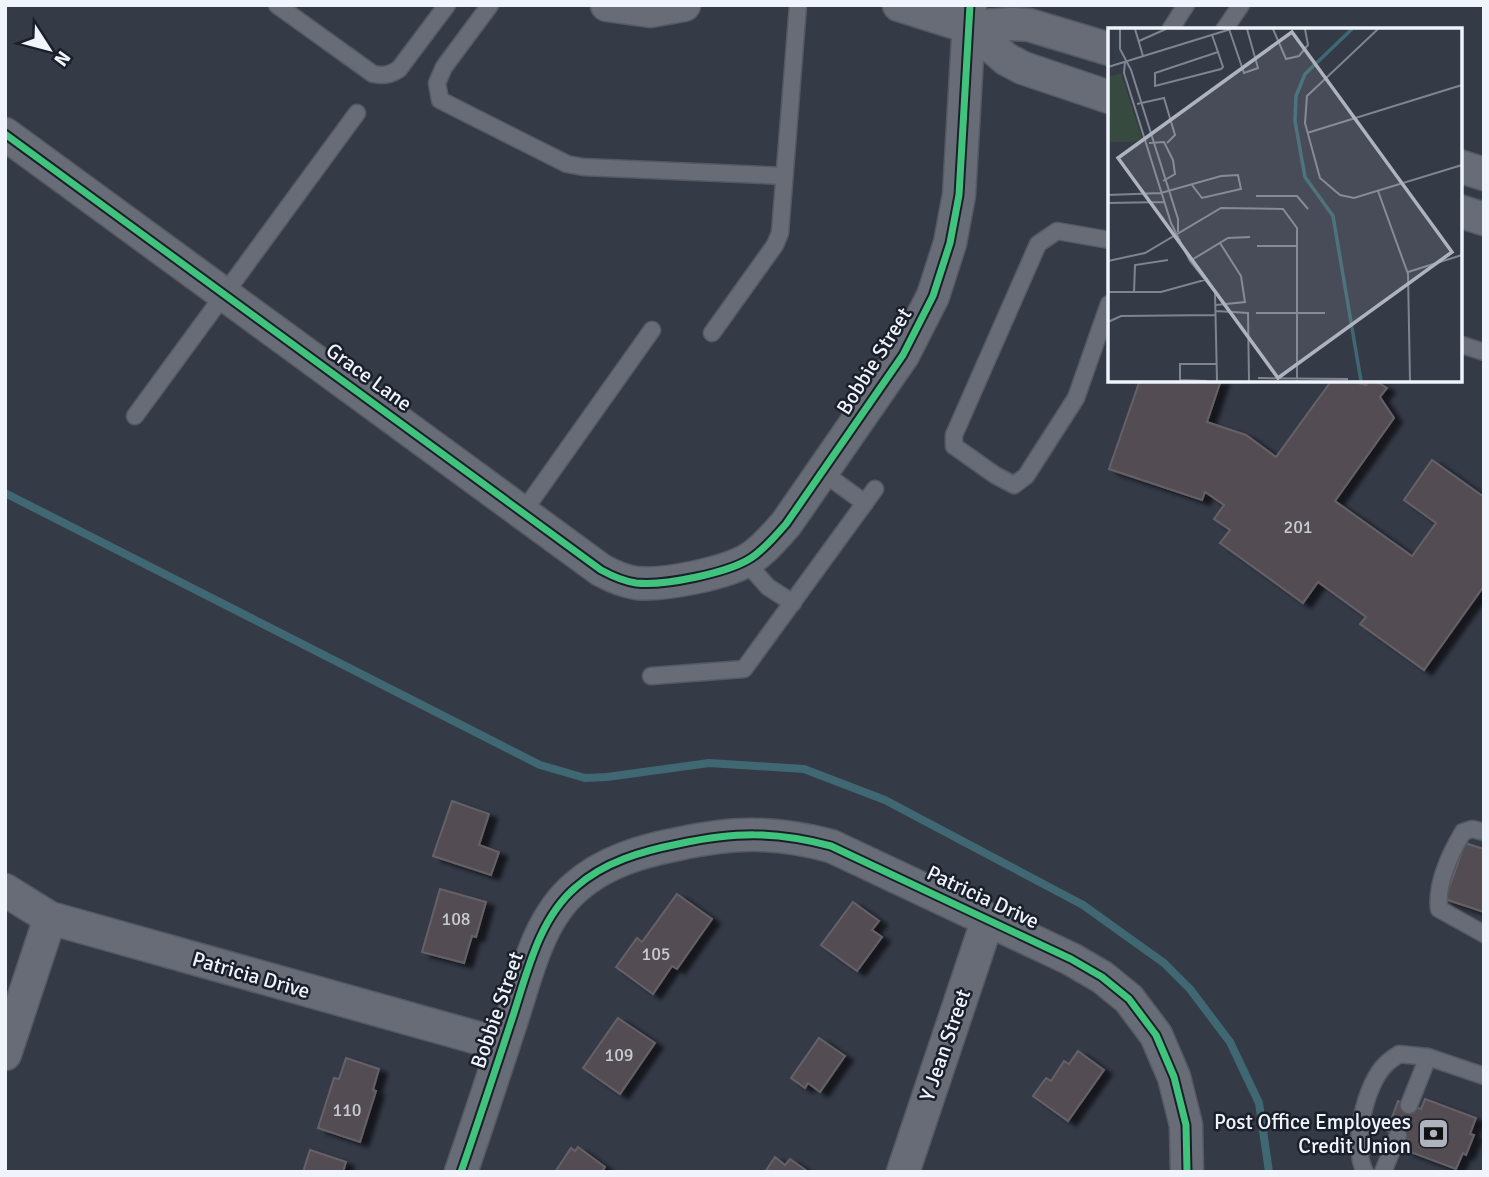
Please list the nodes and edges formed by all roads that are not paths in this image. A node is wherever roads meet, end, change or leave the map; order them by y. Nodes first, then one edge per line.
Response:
1 (277, 5) edge
2 (447, 5) edge
3 (490, 5) edge
4 (607, 5) edge
5 (798, 5) edge
6 (900, 5) edge
7 (1186, 5) edge
8 (1241, 5) edge
9 (671, 7) edge
10 (969, 16) edge
11 (1171, 28) edge
12 (1224, 28) edge
13 (1108, 49) edge
14 (1108, 97) edge
15 (357, 113) dead end
16 (5, 134) edge
17 (784, 176) junction
18 (1461, 212) edge
19 (1484, 219) edge
20 (1108, 240) edge
21 (226, 294) junction
22 (1108, 307) edge
23 (652, 330) dead end
24 (712, 333) dead end
25 (1461, 345) edge
26 (1484, 352) edge
27 (135, 416) dead end
28 (822, 472) junction
29 (523, 512) junction
30 (739, 565) junction
31 (793, 603) junction
32 (651, 676) dead end
33 (1484, 832) edge
34 (629, 857) joint
35 (5, 890) edge
36 (50, 918) junction
37 (988, 919) junction
38 (1484, 934) edge
39 (503, 1045) junction
40 (5, 1054) edge
41 (1428, 1057) junction
42 (1484, 1076) edge
43 (1409, 1105) dead end
44 (1398, 1135) dead end
45 (461, 1172) edge
46 (903, 1172) edge
47 (1187, 1172) edge
48 (1365, 1172) edge
49 (1383, 1172) edge

1 - 2 lane
3 - 17 lane
4 - 9 street
5 - 17 lane
6 - 10 street
7 - 11 lane
8 - 12 lane
10 - 13 street
10 - 14 street
10 - 28 street, Bobbie Street
15 - 21 lane
16 - 21 street, Grace Lane
17 - 24 lane
18 - 19 street
20 - 22 lane
21 - 27 lane
21 - 29 street, Grace Lane
23 - 29 lane
25 - 26 lane
28 - 30 street, Bobbie Street
28 - 31 lane
29 - 30 street, Grace Lane
30 - 31 lane
31 - 32 lane
33 - 38 lane
34 - 37 street, Patricia Drive
34 - 39 street, Bobbie Street
35 - 36 street, Patricia Drive
36 - 39 street, Patricia Drive
36 - 40 street
37 - 46 street, Y Jean Street
37 - 47 street, Patricia Drive
39 - 45 street, Bobbie Street
41 - 42 lane
41 - 43 lane
41 - 48 lane
44 - 49 lane

